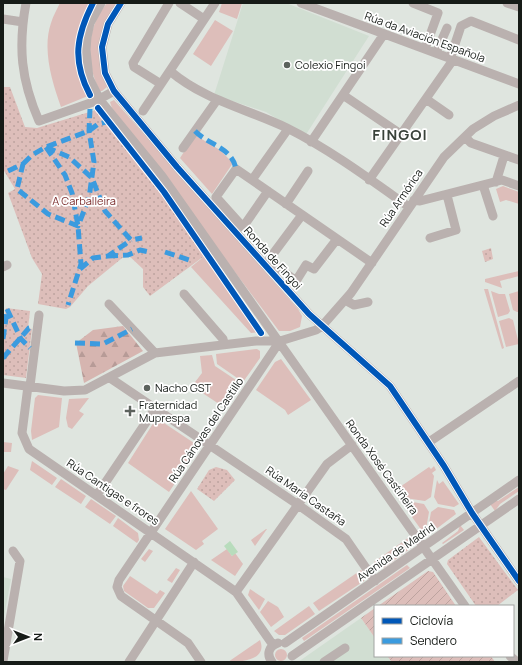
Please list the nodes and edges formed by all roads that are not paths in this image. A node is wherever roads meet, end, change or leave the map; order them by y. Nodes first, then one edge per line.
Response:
1 (26, 3) edge
2 (101, 3) edge
3 (121, 3) edge
4 (169, 3) edge
5 (180, 3) edge
6 (215, 3) edge
7 (301, 3) edge
8 (413, 3) edge
9 (507, 3) edge
10 (519, 7) edge
11 (3, 19) edge
12 (204, 19) junction
13 (23, 22) junction
14 (447, 28) dead end
15 (384, 34) junction
16 (519, 40) edge
17 (425, 49) junction
18 (436, 53) junction
19 (451, 59) junction
20 (170, 71) junction
21 (161, 84) junction
22 (519, 84) edge
23 (114, 91) junction
24 (343, 95) junction
25 (426, 99) junction
26 (100, 100) junction
27 (216, 100) junction
28 (519, 105) edge
29 (143, 111) dead end
30 (449, 115) dead end
31 (288, 129) junction
32 (402, 135) junction
33 (465, 137) junction
34 (311, 142) junction
35 (183, 148) dead end
36 (504, 156) junction
37 (519, 160) edge
38 (308, 171) dead end
39 (252, 180) junction
40 (369, 180) junction
41 (496, 182) junction
42 (483, 185) junction
43 (519, 186) edge
44 (268, 191) junction
45 (448, 195) junction
46 (286, 204) junction
47 (412, 204) junction
48 (302, 215) junction
49 (493, 216) dead end
50 (430, 238) dead end
51 (337, 239) junction
52 (372, 263) junction
53 (184, 294) dead end
54 (345, 300) junction
55 (368, 302) dead end
56 (109, 304) dead end
57 (39, 315) dead end
58 (322, 326) junction
59 (280, 341) junction
60 (224, 345) junction
61 (155, 353) junction
62 (110, 378) junction
63 (519, 381) edge
64 (3, 383) edge
65 (29, 386) junction
66 (155, 409) junction
67 (429, 442) junction
68 (210, 445) junction
69 (352, 445) junction
70 (519, 480) edge
71 (97, 495) junction
72 (519, 499) edge
73 (297, 504) junction
74 (472, 513) junction
75 (481, 526) junction
76 (152, 533) junction
77 (425, 547) junction
78 (13, 551) dead end
79 (433, 560) junction
80 (194, 562) junction
81 (519, 580) edge
82 (376, 581) junction
83 (236, 592) junction
84 (464, 605) edge
85 (156, 619) junction
86 (286, 644) junction
87 (273, 645) junction
88 (345, 648) dead end
89 (270, 659) edge
90 (291, 659) edge
91 (3, 661) edge
92 (129, 662) edge
93 (201, 662) edge
94 (261, 662) edge
95 (324, 662) edge

1 - 13 street
2 - 26 street
3 - 23 street, Ronda de Fingoi
4 - 21 street
5 - 12 street
6 - 12 street
7 - 15 street, Rúa da Aviación Española
8 - 17 street
9 - 10 street
11 - 13 street
12 - 20 street
13 - 26 street
14 - 18 street
15 - 17 street, Rúa da Aviación Española
15 - 24 street
16 - 19 street
17 - 18 street, Rúa da Aviación Española
18 - 19 street, Rúa da Aviación Española
19 - 22 street, Rúa da Aviación Española
19 - 25 street
20 - 21 street
20 - 27 street
21 - 29 street
23 - 26 street
23 - 58 street, Ronda de Fingoi
24 - 32 street
24 - 34 street
25 - 30 street
25 - 32 street
26 - 59 street
27 - 31 street
27 - 35 street
28 - 33 street, Rúa Armórica
31 - 34 street
31 - 39 street
32 - 40 street
33 - 36 street
33 - 47 street, Rúa Armórica
34 - 40 street
36 - 37 street
36 - 41 street
38 - 46 street
39 - 44 street
39 - 44 street
40 - 47 street
41 - 42 street
41 - 43 street
42 - 45 street
42 - 49 street
44 - 46 street
45 - 47 street
45 - 50 street
46 - 48 street
47 - 52 street, Rúa Armórica
48 - 51 street
48 - 51 street
51 - 52 street
52 - 54 street, Rúa Armórica
53 - 60 street
54 - 55 street
54 - 58 street, Rúa Armórica
56 - 61 street
57 - 65 street, Rúa Cantigas e frores
58 - 59 street
58 - 67 street, Ronda de Fingoi
59 - 60 street
59 - 68 street, Rúa Cánovas del Castillo
59 - 69 street, Ronda Xosé Castiñeira
60 - 61 street
61 - 62 street
62 - 65 street
62 - 66 street, Rúa María Castaña
63 - 67 street
64 - 65 street
65 - 71 street, Rúa Cantigas e frores
66 - 68 street, Rúa María Castaña
66 - 71 street
67 - 74 street, Ronda de Fingoi
68 - 73 street, Rúa María Castaña
68 - 76 street, Rúa Cánovas del Castillo
69 - 73 street
69 - 77 street, Ronda Xosé Castiñeira
70 - 74 street, Avenida de Madrid
71 - 76 street, Rúa Cantigas e frores
72 - 75 street
73 - 82 street, Rúa María Castaña
73 - 83 street
74 - 75 street, Ronda de Fingoi
74 - 77 street, Avenida de Madrid
75 - 79 street
75 - 81 street, Ronda de Fingoi
76 - 80 street, Rúa Cantigas e frores
76 - 85 street, Rúa Cánovas del Castillo
77 - 79 street, Ronda Xosé Castiñeira
77 - 82 street, Avenida de Madrid
78 - 91 street
79 - 84 street, Ronda Xosé Castiñeira
79 - 90 street
80 - 83 street, Rúa Cantigas e frores
80 - 85 street
82 - 86 street, Avenida de Madrid
83 - 87 street, Rúa Cantigas e frores
85 - 92 street
85 - 93 street
86 - 87 street
86 - 90 street
87 - 89 street
88 - 95 street
89 - 94 street

